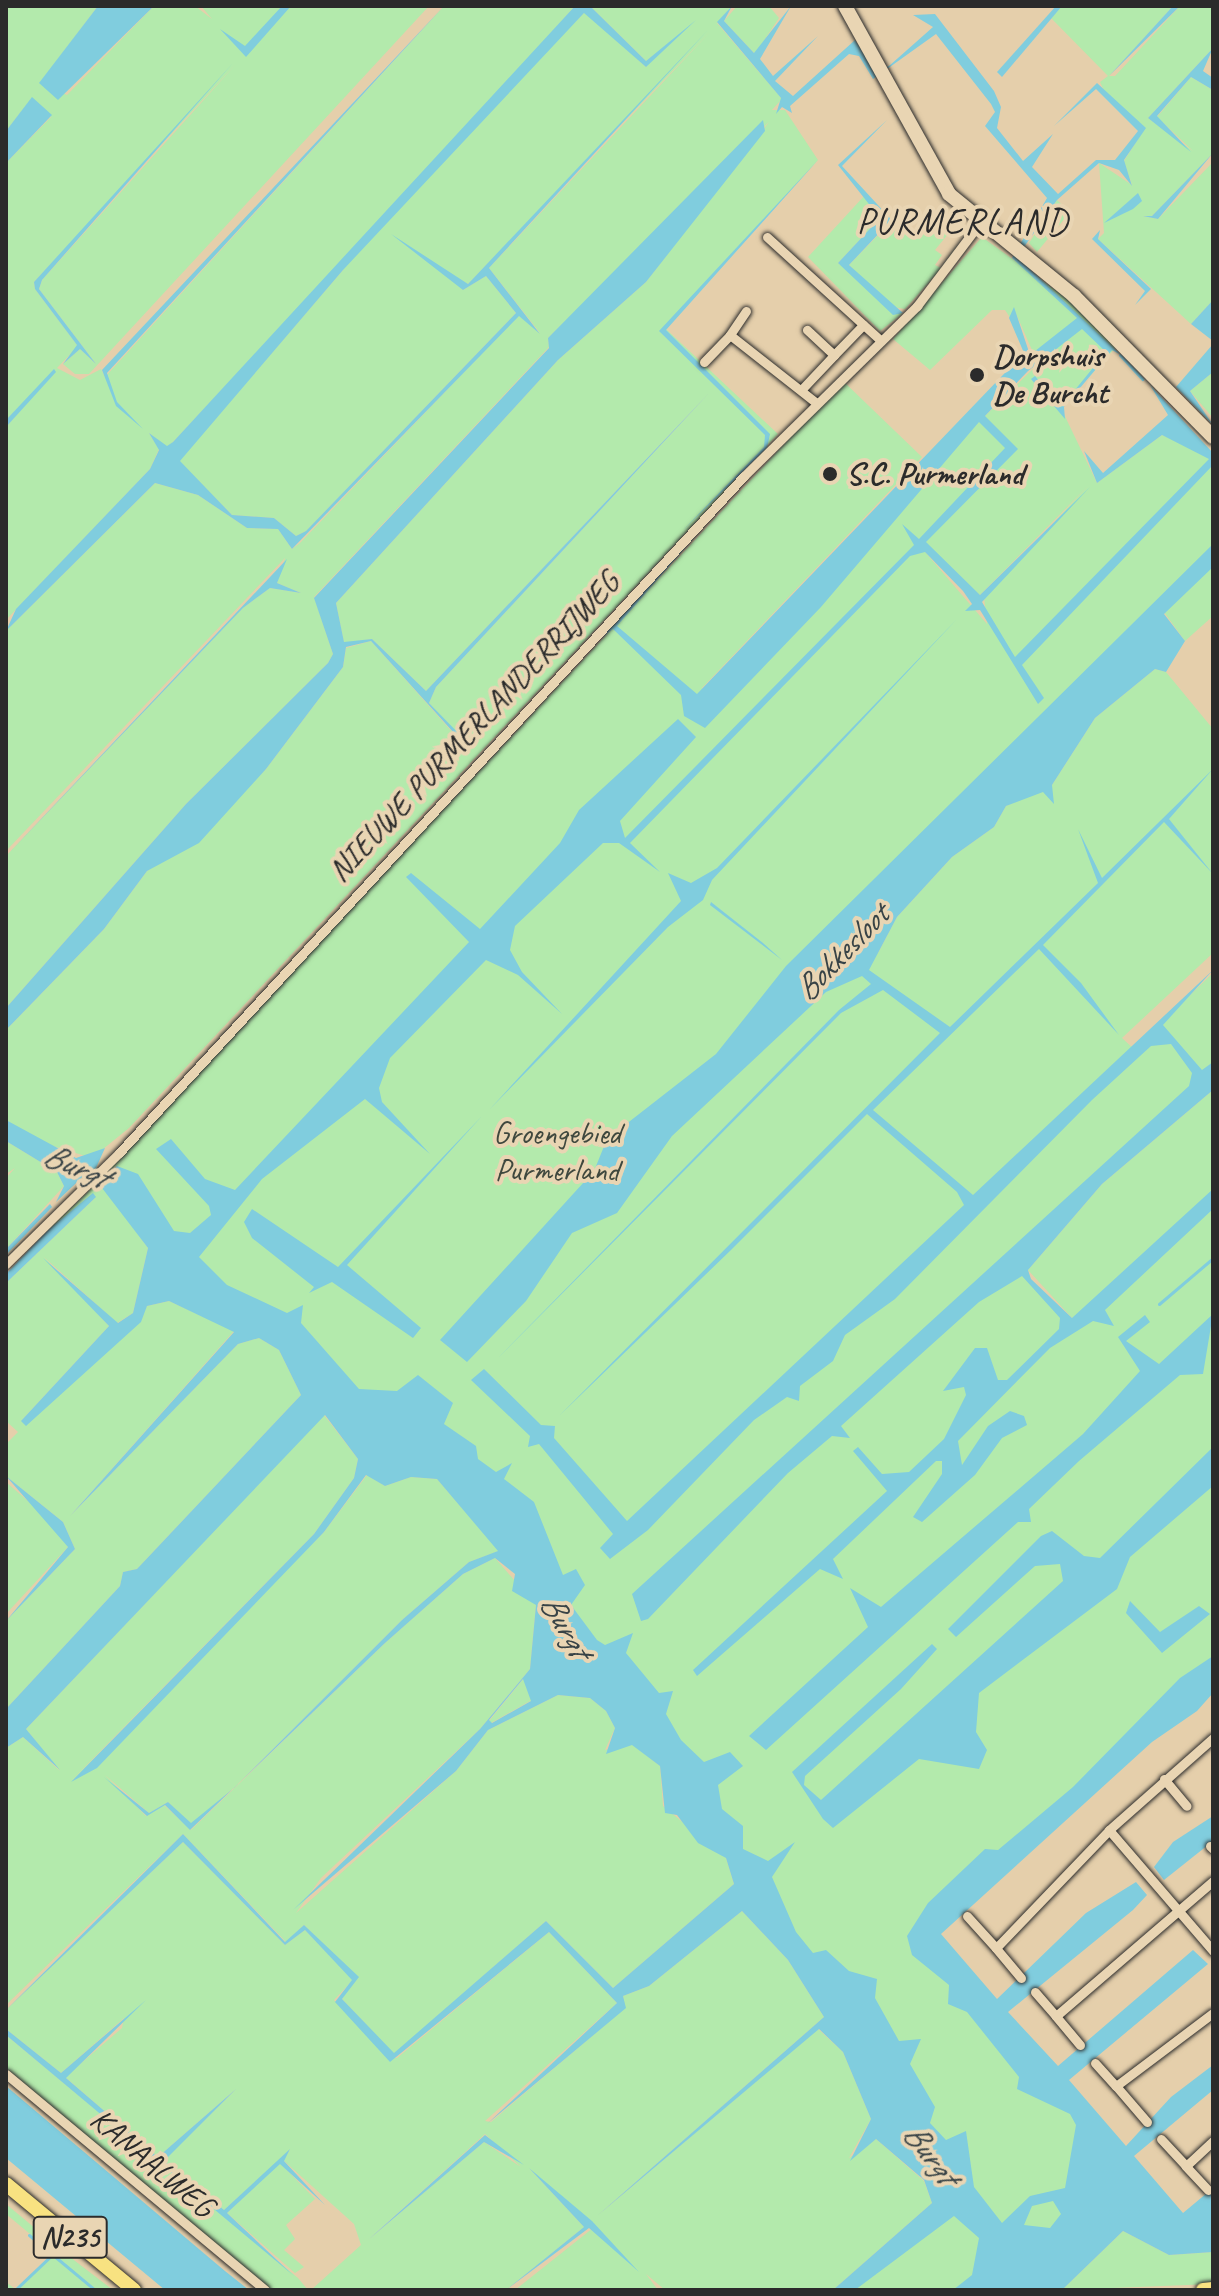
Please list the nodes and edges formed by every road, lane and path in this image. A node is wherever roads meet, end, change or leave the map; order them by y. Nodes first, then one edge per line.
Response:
1 (845, 6) edge
2 (979, 224) junction
3 (767, 237) dead end
4 (746, 311) dead end
5 (863, 325) junction
6 (807, 330) dead end
7 (730, 335) junction
8 (880, 340) junction
9 (834, 355) junction
10 (704, 362) dead end
11 (802, 389) junction
12 (815, 402) junction
13 (1213, 437) edge
14 (6, 1264) edge
15 (1213, 1738) edge
16 (1164, 1779) junction
17 (1187, 1806) dead end
18 (1109, 1830) junction
19 (1213, 1881) edge
20 (1179, 1912) junction
21 (967, 1916) dead end
22 (996, 1948) junction
23 (1213, 1951) edge
24 (1021, 1978) dead end
25 (1035, 1992) dead end
26 (1213, 2013) edge
27 (1056, 2016) junction
28 (1080, 2045) dead end
29 (1095, 2063) dead end
30 (6, 2074) edge
31 (1116, 2086) junction
32 (1147, 2122) dead end
33 (1161, 2139) dead end
34 (1213, 2141) edge
35 (1186, 2166) junction
36 (6, 2184) edge
37 (1208, 2190) dead end
38 (1213, 2289) edge
39 (134, 2290) edge
40 (265, 2290) edge
41 (1203, 2290) edge

1 - 2 street
2 - 8 street, NIEUWE PURMERLANDERRIJWEG
2 - 13 street
3 - 5 street
4 - 7 street
5 - 8 street
5 - 9 street
6 - 9 street
7 - 10 street
7 - 11 street
8 - 12 street, NIEUWE PURMERLANDERRIJWEG
9 - 11 street
11 - 12 street
12 - 14 street, NIEUWE PURMERLANDERRIJWEG
15 - 16 street
16 - 17 street
16 - 18 street
18 - 20 street
18 - 22 street
19 - 20 street
20 - 23 street
20 - 27 street
21 - 22 street
22 - 24 street
25 - 27 street
26 - 31 street
27 - 28 street
29 - 31 street
30 - 40 street, KANAALWEG
31 - 32 street
33 - 35 street
34 - 35 street
35 - 37 street
36 - 39 main road, N235
38 - 41 main road

